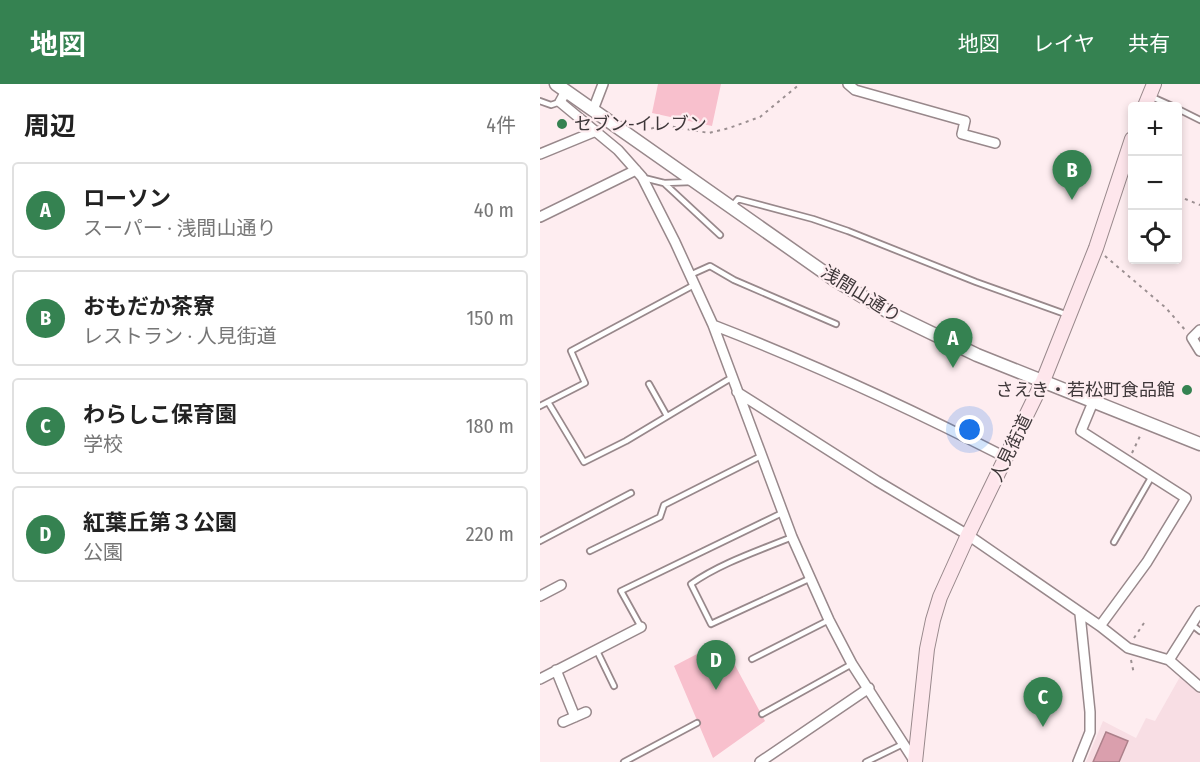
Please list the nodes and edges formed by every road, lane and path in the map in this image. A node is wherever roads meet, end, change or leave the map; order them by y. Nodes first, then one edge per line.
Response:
1 (603, 84) edge
2 (800, 84) edge
3 (848, 84) edge
4 (560, 93) edge
5 (1150, 95) edge
6 (540, 101) edge
7 (1164, 102) edge
8 (593, 110) junction
9 (1182, 111) edge
10 (1200, 120) edge
11 (596, 131) junction
12 (630, 137) junction
13 (995, 143) dead end
14 (1128, 151) edge
15 (540, 154) edge
16 (639, 174) junction
17 (694, 182) junction
18 (664, 183) junction
19 (1182, 197) edge
20 (1200, 205) edge
21 (731, 207) junction
22 (540, 218) edge
23 (720, 235) dead end
24 (1096, 248) junction
25 (690, 275) junction
26 (694, 285) junction
27 (1070, 316) junction
28 (836, 324) dead end
29 (713, 325) junction
30 (1200, 330) edge
31 (1192, 338) junction
32 (1200, 351) edge
33 (731, 378) junction
34 (1043, 381) junction
35 (649, 384) dead end
36 (737, 392) junction
37 (548, 402) junction
38 (1093, 402) junction
39 (540, 406) edge
40 (667, 416) junction
41 (1146, 423) junction
42 (1200, 444) edge
43 (761, 456) junction
44 (1007, 458) junction
45 (1129, 460) junction
46 (1152, 476) junction
47 (631, 493) dead end
48 (782, 513) junction
49 (968, 535) junction
50 (792, 537) junction
51 (540, 541) edge
52 (1114, 542) dead end
53 (590, 550) dead end
54 (811, 578) junction
55 (561, 585) dead end
56 (540, 596) edge
57 (1200, 611) edge
58 (1080, 614) junction
59 (829, 620) junction
60 (1144, 623) dead end
61 (1191, 624) junction
62 (1100, 626) junction
63 (641, 627) joint
64 (1200, 631) edge
65 (1128, 648) junction
66 (597, 651) junction
67 (752, 659) dead end
68 (1168, 660) junction
69 (852, 664) junction
70 (556, 670) junction
71 (1134, 674) dead end
72 (540, 679) edge
73 (614, 686) dead end
74 (1200, 687) edge
75 (869, 688) junction
76 (586, 712) dead end
77 (762, 714) dead end
78 (575, 717) junction
79 (563, 722) dead end
80 (697, 723) dead end
81 (903, 744) junction
82 (624, 762) edge
83 (760, 762) edge
84 (866, 762) edge
85 (915, 762) edge
86 (1078, 762) edge

1 - 8 street
2 - 12 path
3 - 13 street
4 - 6 lane
4 - 8 street, 浅間山通り
4 - 11 street
5 - 7 lane
8 - 12 street, 浅間山通り
9 - 10 lane
11 - 15 street
11 - 16 street
12 - 17 street, 浅間山通り
14 - 24 main road, 人見街道
16 - 18 lane
16 - 22 street
16 - 25 street
17 - 18 lane
17 - 21 street, 浅間山通り
18 - 23 lane
19 - 20 path
21 - 27 lane
21 - 34 street, 浅間山通り
24 - 27 main road, 人見街道
24 - 31 path
25 - 26 street
25 - 28 lane
26 - 29 street
26 - 37 lane
27 - 34 main road, 人見街道
29 - 33 street
29 - 44 street
30 - 31 street
31 - 32 street
33 - 36 street
33 - 40 lane
34 - 38 street, 浅間山通り
34 - 44 main road, 人見街道
35 - 40 lane
36 - 43 street
36 - 49 street
37 - 39 lane
37 - 40 lane
38 - 41 street, 浅間山通り
38 - 45 street
41 - 42 street, 浅間山通り
41 - 45 path
43 - 48 street
43 - 53 lane
44 - 49 main road, 人見街道
45 - 46 street
46 - 52 lane
46 - 62 street
47 - 51 lane
48 - 50 street
48 - 63 lane
49 - 58 street
49 - 85 main road, 人見街道
50 - 54 street
50 - 54 lane
54 - 59 street
55 - 56 street
57 - 61 street
58 - 62 street
58 - 86 street
59 - 67 lane
59 - 69 street
60 - 65 path
61 - 64 lane
61 - 68 street
62 - 65 street
63 - 66 street
65 - 68 street
65 - 71 path
66 - 70 street
66 - 73 lane
68 - 74 street
69 - 75 street
69 - 77 lane
70 - 72 street
70 - 78 street
75 - 81 street
75 - 83 street
76 - 78 street
78 - 79 street
80 - 82 lane
81 - 84 lane
81 - 85 street

